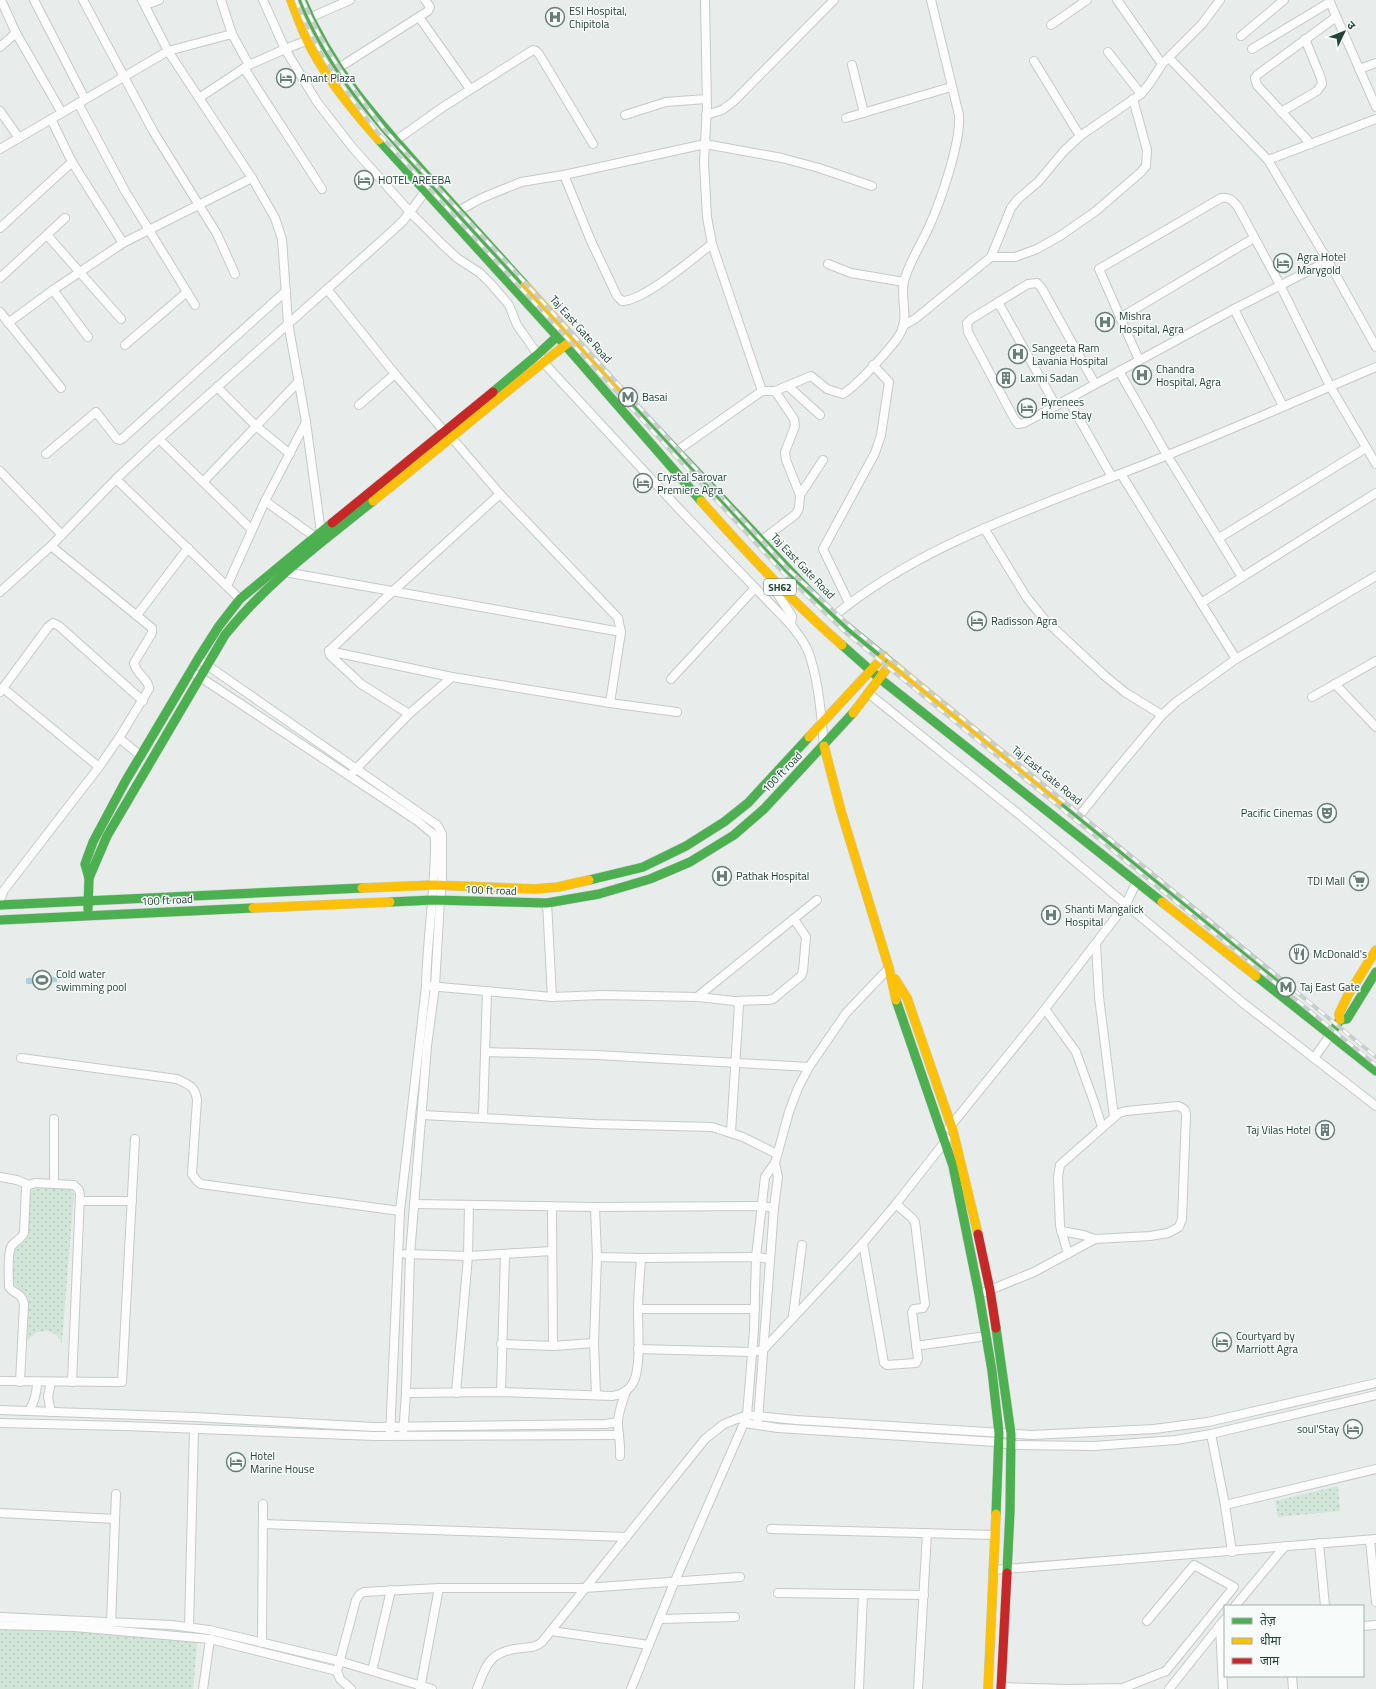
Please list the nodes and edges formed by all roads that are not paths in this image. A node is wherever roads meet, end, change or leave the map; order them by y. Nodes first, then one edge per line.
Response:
1 (34, 0) edge
2 (83, 0) edge
3 (159, 0) edge
4 (221, 0) edge
5 (263, 0) edge
6 (291, 0) edge
7 (302, 0) edge
8 (350, 0) edge
9 (426, 0) edge
10 (705, 0) edge
11 (834, 0) edge
12 (931, 0) edge
13 (1087, 0) edge
14 (1117, 0) edge
15 (1220, 0) edge
16 (1284, 0) edge
17 (1329, 1) edge
18 (144, 2) edge
19 (2, 5) edge
20 (419, 17) junction
21 (1336, 17) junction
22 (309, 18) junction
23 (1051, 25) dead end
24 (16, 34) junction
25 (232, 34) junction
26 (318, 36) junction
27 (1241, 36) dead end
28 (1306, 39) junction
29 (308, 41) junction
30 (0, 47) edge
31 (285, 49) junction
32 (1252, 49) dead end
33 (168, 51) junction
34 (1108, 52) dead end
35 (1169, 58) junction
36 (1034, 61) dead end
37 (1162, 64) junction
38 (1376, 64) edge
39 (852, 65) dead end
40 (247, 67) junction
41 (337, 69) junction
42 (1359, 69) junction
43 (124, 76) junction
44 (951, 87) junction
45 (470, 89) junction
46 (1141, 94) junction
47 (1373, 94) edge
48 (199, 98) junction
49 (86, 99) junction
50 (706, 99) junction
51 (1133, 99) junction
52 (78, 103) junction
53 (1376, 107) edge
54 (0, 111) edge
55 (864, 112) junction
56 (1281, 112) junction
57 (62, 113) junction
58 (625, 115) dead end
59 (706, 115) junction
60 (846, 118) dead end
61 (51, 119) junction
62 (1376, 119) edge
63 (1080, 136) junction
64 (19, 138) junction
65 (395, 142) junction
66 (593, 144) dead end
67 (705, 144) junction
68 (1311, 144) junction
69 (0, 149) edge
70 (1268, 160) junction
71 (72, 162) junction
72 (564, 174) junction
73 (252, 178) junction
74 (872, 186) dead end
75 (322, 190) dead end
76 (426, 192) junction
77 (198, 205) junction
78 (458, 211) junction
79 (410, 212) junction
80 (65, 218) dead end
81 (0, 228) edge
82 (148, 230) junction
83 (47, 235) junction
84 (1254, 238) junction
85 (123, 244) junction
86 (712, 244) junction
87 (991, 257) junction
88 (1328, 261) junction
89 (828, 264) dead end
90 (80, 271) junction
91 (235, 274) dead end
92 (0, 278) edge
93 (904, 282) junction
94 (1280, 285) junction
95 (327, 289) junction
96 (53, 290) junction
97 (286, 291) junction
98 (187, 292) junction
99 (998, 302) junction
100 (195, 305) dead end
101 (1234, 309) junction
102 (0, 312) edge
103 (1120, 318) junction
104 (121, 319) dead end
105 (8, 323) junction
106 (288, 323) junction
107 (904, 325) junction
108 (565, 330) junction
109 (557, 336) junction
110 (88, 337) dead end
111 (573, 338) junction
112 (124, 345) dead end
113 (565, 345) junction
114 (1376, 347) edge
115 (537, 354) junction
116 (1139, 360) junction
117 (544, 362) junction
118 (873, 365) junction
119 (1376, 367) edge
120 (1119, 371) junction
121 (395, 374) junction
122 (299, 381) junction
123 (1096, 384) junction
124 (788, 386) junction
125 (1330, 386) junction
126 (217, 387) junction
127 (61, 388) dead end
128 (762, 390) junction
129 (775, 391) junction
130 (1068, 399) junction
131 (359, 405) dead end
132 (1056, 406) junction
133 (1283, 406) junction
134 (820, 415) dead end
135 (306, 422) junction
136 (256, 426) junction
137 (444, 431) junction
138 (452, 438) junction
139 (159, 439) junction
140 (1366, 448) junction
141 (678, 450) junction
142 (46, 454) dead end
143 (290, 454) junction
144 (1168, 454) junction
145 (823, 460) dead end
146 (1376, 464) edge
147 (0, 471) edge
148 (1116, 476) junction
149 (116, 479) junction
150 (203, 482) junction
151 (1376, 493) edge
152 (500, 494) junction
153 (800, 495) junction
154 (265, 501) junction
155 (984, 528) junction
156 (252, 530) junction
157 (318, 534) junction
158 (62, 535) junction
159 (1219, 538) junction
160 (762, 540) junction
161 (738, 543) junction
162 (51, 546) junction
163 (188, 548) junction
164 (285, 572) junction
165 (1242, 576) junction
166 (1376, 576) edge
167 (227, 586) junction
168 (755, 588) junction
169 (0, 592) edge
170 (392, 592) junction
171 (240, 599) junction
172 (849, 603) junction
173 (1201, 603) junction
174 (136, 615) junction
175 (834, 616) junction
176 (791, 625) junction
177 (621, 632) junction
178 (329, 651) junction
179 (884, 656) junction
180 (198, 659) junction
181 (1236, 659) junction
182 (1376, 661) edge
183 (891, 663) junction
184 (207, 665) junction
185 (870, 670) junction
186 (191, 672) junction
187 (200, 677) junction
188 (452, 677) junction
189 (879, 678) junction
190 (671, 679) dead end
191 (1334, 684) junction
192 (1, 690) edge
193 (868, 693) junction
194 (1312, 697) dead end
195 (143, 701) junction
196 (610, 703) junction
197 (677, 712) dead end
198 (409, 714) junction
199 (1162, 715) junction
200 (822, 722) junction
201 (1376, 727) edge
202 (119, 738) junction
203 (824, 746) junction
204 (141, 756) junction
205 (99, 768) junction
206 (356, 768) junction
207 (350, 776) junction
208 (1079, 816) junction
209 (89, 878) junction
210 (1137, 881) junction
211 (438, 885) junction
212 (2, 888) edge
213 (0, 900) edge
214 (436, 900) junction
215 (817, 900) dead end
216 (88, 901) junction
217 (547, 903) junction
218 (1126, 904) junction
219 (0, 905) edge
220 (88, 915) junction
221 (0, 920) edge
222 (794, 920) junction
223 (1096, 944) junction
224 (1376, 950) edge
225 (889, 968) junction
226 (1376, 972) edge
227 (426, 986) junction
228 (435, 986) junction
229 (487, 991) junction
230 (1291, 992) dead end
231 (552, 997) junction
232 (697, 997) junction
233 (736, 1002) junction
234 (1045, 1009) junction
235 (1326, 1020) dead end
236 (1336, 1027) junction
237 (485, 1052) junction
238 (21, 1058) dead end
239 (1314, 1058) junction
240 (1376, 1060) edge
241 (736, 1064) junction
242 (809, 1067) junction
243 (1376, 1071) edge
244 (1376, 1106) edge
245 (422, 1114) junction
246 (483, 1117) junction
247 (1114, 1117) junction
248 (54, 1119) dead end
249 (952, 1128) junction
250 (1102, 1128) junction
251 (731, 1132) junction
252 (944, 1138) junction
253 (135, 1139) dead end
254 (776, 1158) junction
255 (0, 1177) edge
256 (54, 1184) junction
257 (29, 1185) junction
258 (80, 1201) junction
259 (132, 1201) junction
260 (414, 1204) junction
261 (896, 1204) junction
262 (469, 1205) junction
263 (552, 1206) junction
264 (761, 1206) junction
265 (595, 1207) junction
266 (774, 1208) junction
267 (400, 1211) junction
268 (1061, 1231) junction
269 (1095, 1239) junction
270 (862, 1243) junction
271 (802, 1245) dead end
272 (552, 1251) junction
273 (397, 1254) junction
274 (1068, 1254) junction
275 (410, 1255) junction
276 (505, 1255) junction
277 (468, 1256) junction
278 (756, 1256) junction
279 (597, 1257) junction
280 (641, 1258) junction
281 (770, 1259) junction
282 (990, 1290) junction
283 (979, 1294) junction
284 (638, 1309) junction
285 (755, 1309) junction
286 (793, 1316) junction
287 (979, 1337) dead end
288 (594, 1343) junction
289 (501, 1344) junction
290 (553, 1346) junction
291 (916, 1346) junction
292 (638, 1349) junction
293 (763, 1350) junction
294 (752, 1352) junction
295 (0, 1381) edge
296 (20, 1382) junction
297 (37, 1382) junction
298 (51, 1382) junction
299 (72, 1382) junction
300 (1376, 1382) edge
301 (626, 1391) junction
302 (501, 1392) junction
303 (406, 1393) junction
304 (456, 1393) junction
305 (1376, 1394) edge
306 (596, 1395) junction
307 (0, 1410) edge
308 (29, 1411) junction
309 (51, 1412) junction
310 (747, 1415) junction
311 (758, 1416) junction
312 (618, 1422) junction
313 (0, 1423) edge
314 (744, 1423) junction
315 (758, 1425) junction
316 (194, 1429) junction
317 (390, 1431) junction
318 (404, 1431) junction
319 (1011, 1434) junction
320 (1211, 1434) junction
321 (619, 1435) junction
322 (999, 1438) junction
323 (1012, 1445) junction
324 (620, 1456) dead end
325 (1376, 1469) edge
326 (116, 1494) dead end
327 (263, 1504) dead end
328 (1225, 1505) junction
329 (0, 1513) edge
330 (115, 1519) junction
331 (263, 1524) junction
332 (771, 1529) dead end
333 (927, 1533) junction
334 (994, 1535) junction
335 (626, 1537) junction
336 (1373, 1540) edge
337 (1319, 1543) junction
338 (1284, 1546) junction
339 (1232, 1552) junction
340 (993, 1570) junction
341 (1007, 1570) junction
342 (740, 1577) dead end
343 (674, 1583) junction
344 (439, 1588) junction
345 (585, 1588) junction
346 (391, 1590) junction
347 (778, 1593) dead end
348 (864, 1594) junction
349 (924, 1596) junction
350 (1376, 1602) edge
351 (1236, 1605) edge
352 (1325, 1605) edge
353 (0, 1617) edge
354 (735, 1617) dead end
355 (660, 1619) junction
356 (1147, 1620) dead end
357 (111, 1622) junction
358 (1222, 1622) edge
359 (0, 1625) edge
360 (1376, 1625) edge
361 (1364, 1626) edge
362 (189, 1627) junction
363 (551, 1631) junction
364 (210, 1638) junction
365 (262, 1643) junction
366 (649, 1645) junction
367 (339, 1661) junction
368 (337, 1671) junction
369 (372, 1671) junction
370 (1292, 1677) edge
371 (420, 1687) edge
372 (1001, 1688) edge
373 (203, 1689) edge
374 (351, 1689) edge
375 (432, 1689) edge
376 (477, 1689) edge
377 (631, 1689) edge
378 (859, 1689) edge
379 (918, 1689) edge
380 (988, 1689) edge
381 (1067, 1689) edge
382 (1169, 1689) edge
383 (1223, 1689) edge
384 (1293, 1689) edge

1 - 49 street
2 - 43 street
3 - 18 street
4 - 25 street
5 - 31 street
6 - 29 main road, SH62
7 - 22 main road, Taj East Gate Road / SH62
8 - 22 street
9 - 20 street
10 - 50 street
11 - 59 street
12 - 44 street
13 - 23 street
14 - 37 street
15 - 35 street
16 - 27 street
17 - 21 street
17 - 32 street
18 - 33 street
19 - 24 street
20 - 41 street
20 - 45 street
21 - 28 street
21 - 42 street
22 - 26 main road, Taj East Gate Road / SH62
24 - 30 street
24 - 57 street
25 - 33 street
25 - 40 street
26 - 29 street
26 - 41 main road, Taj East Gate Road / SH62
28 - 56 street
28 - 56 street
29 - 31 street
29 - 76 main road, SH62
31 - 40 street
31 - 79 street
33 - 43 street
33 - 48 street
34 - 46 street
35 - 37 street
35 - 70 street
36 - 63 street
37 - 46 street
38 - 42 street
39 - 55 street
40 - 48 street
40 - 75 street
41 - 65 main road, Taj East Gate Road / SH62
42 - 47 street
43 - 49 street
43 - 77 street
44 - 55 street
44 - 93 street
45 - 65 street
45 - 66 street
46 - 51 street
47 - 53 street
48 - 73 street
49 - 52 street
50 - 58 street
50 - 59 street
51 - 63 street
51 - 87 street
52 - 57 street
52 - 82 street
54 - 64 street
55 - 60 street
56 - 68 street
57 - 61 street
59 - 67 street
61 - 64 street
61 - 71 street
62 - 68 street
63 - 87 street
64 - 69 street
65 - 78 main road, Taj East Gate Road / SH62
67 - 72 street
67 - 74 street
67 - 86 street
68 - 70 street
70 - 88 street
71 - 81 street
71 - 85 street
72 - 78 street
72 - 86 street
73 - 77 street
73 - 97 street
76 - 79 street
76 - 109 main road, SH62
77 - 82 street
77 - 91 street
78 - 108 main road, Taj East Gate Road / SH62
79 - 95 street
79 - 115 street
80 - 83 street
82 - 85 street
82 - 98 street
83 - 90 street
83 - 92 street
84 - 94 street
84 - 103 street
84 - 103 street
85 - 90 street
86 - 128 street
87 - 107 street
88 - 94 street
88 - 114 street
89 - 93 street
90 - 96 street
90 - 104 street
93 - 107 street
94 - 101 street
94 - 125 street
95 - 106 street
95 - 121 street
96 - 105 street
96 - 110 street
97 - 106 street
97 - 142 street
98 - 100 street
98 - 112 street
99 - 123 street
99 - 132 street
99 - 132 street
101 - 116 street
101 - 133 street
102 - 105 street
103 - 116 street
105 - 127 street
106 - 122 street
106 - 126 street
107 - 118 street
108 - 109 main road
108 - 111 main road, Taj East Gate Road / SH62
109 - 113 main road, SH62
109 - 115 main road
111 - 113 main road
111 - 141 main road, Taj East Gate Road / SH62
113 - 117 main road
113 - 161 main road, SH62
115 - 117 street
115 - 137 main road
116 - 120 street
117 - 138 main road
117 - 168 street
118 - 124 street
118 - 172 street
119 - 125 street
120 - 123 street
120 - 144 street
121 - 131 street
121 - 137 street
122 - 135 street
122 - 136 street
123 - 130 street
124 - 129 street
124 - 134 street
125 - 133 street
125 - 140 street
126 - 136 street
126 - 139 street
128 - 129 street
128 - 141 street
129 - 153 street
130 - 132 street
130 - 148 street
133 - 144 street
135 - 143 street
135 - 157 street
136 - 143 street
136 - 150 street
137 - 157 main road
138 - 152 street
138 - 164 main road
139 - 149 street
139 - 150 street
140 - 146 street
140 - 159 street
141 - 160 main road, Taj East Gate Road / SH62
143 - 154 street
144 - 148 street
144 - 159 street
145 - 153 street
147 - 158 street
148 - 155 street
148 - 173 street
149 - 158 street
149 - 163 street
150 - 156 street
151 - 165 street
152 - 170 street
152 - 177 street
153 - 160 street
154 - 156 street
154 - 157 street
155 - 172 street
155 - 199 street
156 - 167 street
157 - 171 main road
158 - 162 street
159 - 165 street
160 - 175 main road, Taj East Gate Road / SH62
161 - 176 street
161 - 185 main road, SH62
162 - 169 street
162 - 174 street
163 - 167 street
163 - 174 street
164 - 170 street
164 - 184 main road
165 - 173 street
166 - 181 street
167 - 171 street
168 - 176 street
168 - 190 street
170 - 177 street
170 - 178 street
171 - 180 main road
172 - 175 street
173 - 181 street
174 - 195 street
175 - 179 main road, Taj East Gate Road / SH62
176 - 200 street
177 - 196 street
178 - 188 street
178 - 198 street
179 - 183 main road, Taj East Gate Road / SH62
179 - 185 main road, 100 ft road
180 - 184 street
180 - 186 main road
181 - 199 street
182 - 191 street
183 - 189 main road, 100 ft road
183 - 208 main road, Taj East Gate Road / SH62
184 - 187 main road
184 - 206 street
185 - 189 main road, SH62
185 - 200 main road, 100 ft road
186 - 187 street
186 - 204 main road
187 - 207 street
187 - 209 main road
188 - 196 street
188 - 198 street
189 - 193 main road, 100 ft road
189 - 210 main road, SH62
191 - 194 street
191 - 201 street
192 - 195 street
192 - 205 street
193 - 203 main road, 100 ft road
193 - 218 street
195 - 202 street
196 - 197 street
198 - 206 street
199 - 208 street
200 - 203 street
200 - 211 main road, 100 ft road
202 - 204 street
202 - 205 street
203 - 217 main road, 100 ft road
203 - 225 main road
204 - 209 main road
205 - 212 street
206 - 207 street
206 - 211 street
207 - 211 street
208 - 230 main road, Taj East Gate Road / SH62
209 - 216 main road
210 - 218 street
210 - 236 main road, SH62
211 - 214 street
211 - 216 main road, 100 ft road
212 - 213 street
214 - 217 main road, 100 ft road
214 - 220 main road, 100 ft road
214 - 227 street
214 - 228 street
215 - 222 street
216 - 219 main road, 100 ft road
216 - 220 main road
217 - 231 street
218 - 223 street
218 - 239 street
220 - 221 main road, 100 ft road
222 - 232 street
222 - 233 street
223 - 234 street
223 - 247 street
224 - 236 main road
225 - 242 street
225 - 249 main road
225 - 252 main road
226 - 236 main road
227 - 228 street
227 - 267 street
228 - 229 street
228 - 245 street
229 - 231 street
229 - 237 street
231 - 232 street
232 - 233 street
233 - 241 street
234 - 249 street
234 - 250 street
235 - 236 main road, SH62
236 - 239 street
236 - 240 main road, SH62
236 - 243 main road, SH62
237 - 241 street
237 - 246 street
238 - 267 street
239 - 244 street
241 - 242 street
241 - 251 street
242 - 254 street
245 - 246 street
245 - 260 street
246 - 251 street
247 - 250 street
247 - 269 street
248 - 256 street
249 - 252 street
249 - 282 main road
250 - 268 street
251 - 254 street
252 - 261 street
252 - 283 main road
253 - 259 street
254 - 264 street
254 - 266 street
255 - 257 street
256 - 257 street
256 - 258 street
257 - 296 street
258 - 259 street
258 - 299 street
259 - 299 street
260 - 262 street
260 - 275 street
261 - 270 street
261 - 291 street
262 - 263 street
262 - 277 street
263 - 265 street
263 - 272 street
264 - 265 street
264 - 266 street
264 - 278 street
265 - 279 street
266 - 281 street
267 - 273 street
268 - 269 street
268 - 274 street
269 - 274 street
270 - 286 street
270 - 291 street
271 - 286 street
272 - 276 street
272 - 290 street
273 - 275 street
273 - 317 street
274 - 282 street
275 - 277 street
275 - 303 street
276 - 277 street
276 - 289 street
277 - 304 street
278 - 280 street
278 - 281 street
278 - 285 street
279 - 280 street
279 - 288 street
280 - 284 street
281 - 293 street
282 - 283 street
282 - 319 main road
283 - 322 main road
284 - 285 street
284 - 292 street
285 - 294 street
286 - 293 street
287 - 291 street
288 - 290 street
288 - 306 street
289 - 290 street
289 - 302 street
292 - 294 street
292 - 301 street
293 - 294 street
293 - 311 street
294 - 310 street
295 - 296 street
296 - 297 street
297 - 298 street
297 - 308 street
298 - 299 street
298 - 309 street
300 - 319 street
301 - 306 street
301 - 312 street
302 - 304 street
302 - 306 street
303 - 304 street
303 - 318 street
305 - 320 street
307 - 308 street
308 - 309 street
309 - 317 street
310 - 311 street
310 - 314 street
310 - 335 street
311 - 315 street
311 - 322 street
312 - 318 street
312 - 321 street
313 - 316 street
314 - 315 street
314 - 343 street
315 - 322 street
316 - 317 street
316 - 362 street
317 - 318 street
318 - 321 street
319 - 322 street
319 - 323 main road
320 - 323 street
320 - 328 street
321 - 324 street
322 - 323 street
322 - 334 main road
323 - 341 main road
325 - 328 street
326 - 330 street
327 - 331 street
328 - 339 street
329 - 330 street
330 - 357 street
331 - 335 street
331 - 365 street
332 - 333 street
333 - 334 street
333 - 349 street
334 - 340 main road
335 - 345 street
336 - 337 street
336 - 350 street
337 - 338 street
337 - 352 street
338 - 339 street
338 - 351 street
339 - 341 street
340 - 341 street
340 - 380 main road
341 - 372 main road
342 - 343 street
343 - 345 street
343 - 355 street
344 - 345 street
344 - 346 street
344 - 371 street
345 - 363 street
346 - 367 street
346 - 369 street
347 - 348 street
348 - 349 street
348 - 378 street
349 - 379 street
353 - 357 street
354 - 355 street
355 - 366 street
356 - 381 street
357 - 362 street
358 - 382 street
358 - 383 street
359 - 364 street
360 - 361 street
362 - 365 street
363 - 366 street
363 - 376 street
364 - 368 street
364 - 373 street
365 - 367 street
366 - 377 street
367 - 368 street
367 - 369 street
368 - 374 street
369 - 371 street
370 - 384 street
371 - 375 street
372 - 381 street

